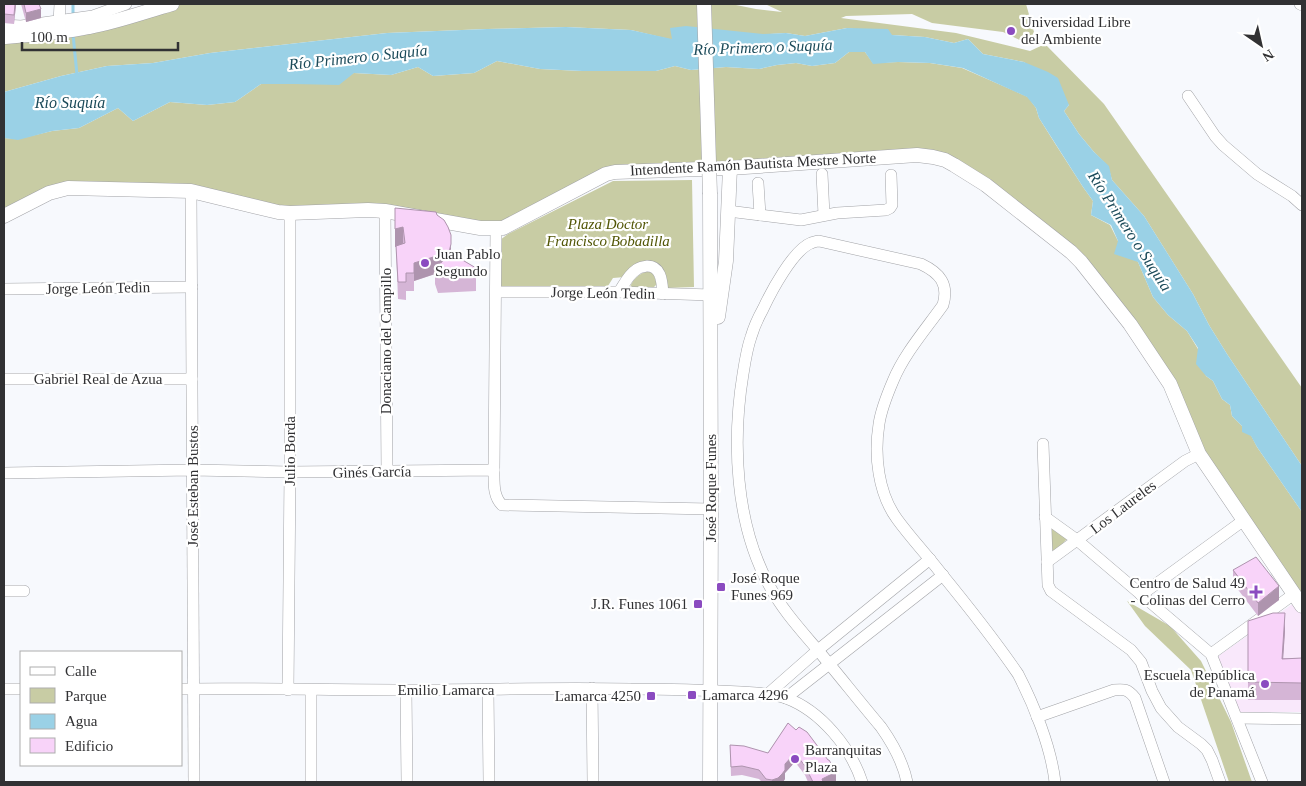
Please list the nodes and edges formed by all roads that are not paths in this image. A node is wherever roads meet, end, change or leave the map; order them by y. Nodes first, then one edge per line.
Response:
1 (60, 4) edge
2 (126, 4) edge
3 (172, 4) edge
4 (704, 4) edge
5 (150, 8) edge
6 (91, 22) junction
7 (63, 24) junction
8 (4, 25) edge
9 (4, 37) edge
10 (1188, 96) dead end
11 (730, 168) junction
12 (822, 174) dead end
13 (891, 176) dead end
14 (758, 183) dead end
15 (191, 191) junction
16 (1302, 205) edge
17 (385, 211) junction
18 (728, 211) junction
19 (290, 213) junction
20 (760, 215) junction
21 (824, 215) junction
22 (4, 216) edge
23 (496, 229) junction
24 (192, 287) junction
25 (4, 289) edge
26 (496, 292) junction
27 (620, 292) junction
28 (662, 294) junction
29 (711, 295) junction
30 (710, 365) junction
31 (4, 379) edge
32 (192, 379) junction
33 (1043, 444) dead end
34 (1200, 454) junction
35 (192, 470) junction
36 (494, 470) junction
37 (290, 472) junction
38 (387, 472) junction
39 (4, 473) edge
40 (711, 509) junction
41 (1045, 517) junction
42 (1244, 520) junction
43 (1077, 540) junction
44 (930, 559) junction
45 (1047, 562) junction
46 (943, 575) junction
47 (4, 591) edge
48 (24, 591) dead end
49 (1294, 594) junction
50 (1142, 595) junction
51 (1302, 606) edge
52 (818, 650) junction
53 (1211, 654) junction
54 (828, 664) junction
55 (187, 688) edge
56 (592, 688) junction
57 (4, 689) edge
58 (20, 689) edge
59 (288, 690) junction
60 (311, 690) junction
61 (406, 690) junction
62 (488, 690) junction
63 (711, 690) junction
64 (768, 694) junction
65 (786, 698) junction
66 (1037, 718) junction
67 (1237, 718) junction
68 (1302, 719) edge
69 (194, 782) edge
70 (311, 782) edge
71 (407, 782) edge
72 (489, 782) edge
73 (593, 782) edge
74 (710, 782) edge
75 (862, 782) edge
76 (907, 782) edge
77 (1054, 782) edge
78 (1164, 782) edge
79 (1220, 782) edge
80 (1262, 782) edge

1 - 7 street
2 - 6 street
3 - 5 main road
4 - 29 main road, José Roque Funes, bridge
5 - 6 main road
6 - 7 main road
7 - 8 street
7 - 9 main road
10 - 16 street
11 - 18 main road
11 - 23 main road, Intendente Ramón Bautista Mestre Norte
11 - 34 main road, Intendente Ramón Bautista Mestre Norte
12 - 21 street
13 - 21 street
14 - 20 street
15 - 19 main road, Intendente Ramón Bautista Mestre Norte
15 - 22 main road, Intendente Ramón Bautista Mestre Norte
15 - 24 street, José Esteban Bustos
17 - 19 main road, Intendente Ramón Bautista Mestre Norte
17 - 23 main road, Intendente Ramón Bautista Mestre Norte
17 - 38 street, Donaciano del Campillo
18 - 20 street
18 - 30 main road
19 - 37 street, Julio Borda
20 - 21 street
23 - 26 street
24 - 25 street, Jorge León Tedin
24 - 32 street, José Esteban Bustos
26 - 27 street, Jorge León Tedin
26 - 36 street
27 - 28 street, Jorge León Tedin
27 - 28 street
28 - 29 street, Jorge León Tedin
29 - 30 main road, José Roque Funes
30 - 40 main road, José Roque Funes
31 - 32 street, Gabriel Real de Azua
32 - 35 street, José Esteban Bustos
33 - 41 street
34 - 42 main road, Intendente Ramón Bautista Mestre Norte
34 - 43 street, Los Laureles
35 - 37 street, Ginés García
35 - 39 street, Ginés García
35 - 55 street, José Esteban Bustos
36 - 38 street, Ginés García
36 - 40 street
37 - 38 street, Ginés García
37 - 59 street, Julio Borda
40 - 63 main road, José Roque Funes
41 - 43 street
41 - 45 street
42 - 49 main road, Intendente Ramón Bautista Mestre Norte
42 - 50 street
43 - 45 street, Los Laureles
43 - 50 street
44 - 46 street
44 - 52 street
44 - 52 street
45 - 79 street
46 - 54 street
46 - 66 street
47 - 48 street
49 - 51 main road, Intendente Ramón Bautista Mestre Norte
49 - 53 street
50 - 53 street
52 - 54 street
52 - 64 street
53 - 67 street
54 - 65 street
54 - 76 street
55 - 59 street, Emilio Lamarca
55 - 69 street, José Esteban Bustos
56 - 62 street, Emilio Lamarca
56 - 63 street, Emilio Lamarca
56 - 73 street
57 - 58 street
59 - 60 street, Emilio Lamarca
60 - 61 street, Emilio Lamarca
60 - 70 street
61 - 62 street, Emilio Lamarca
61 - 71 street
62 - 72 street
63 - 64 street, Emilio Lamarca
63 - 74 main road, José Roque Funes
64 - 65 street, Emilio Lamarca
65 - 75 street, Emilio Lamarca
66 - 77 street
66 - 78 street
67 - 68 street
67 - 80 street

